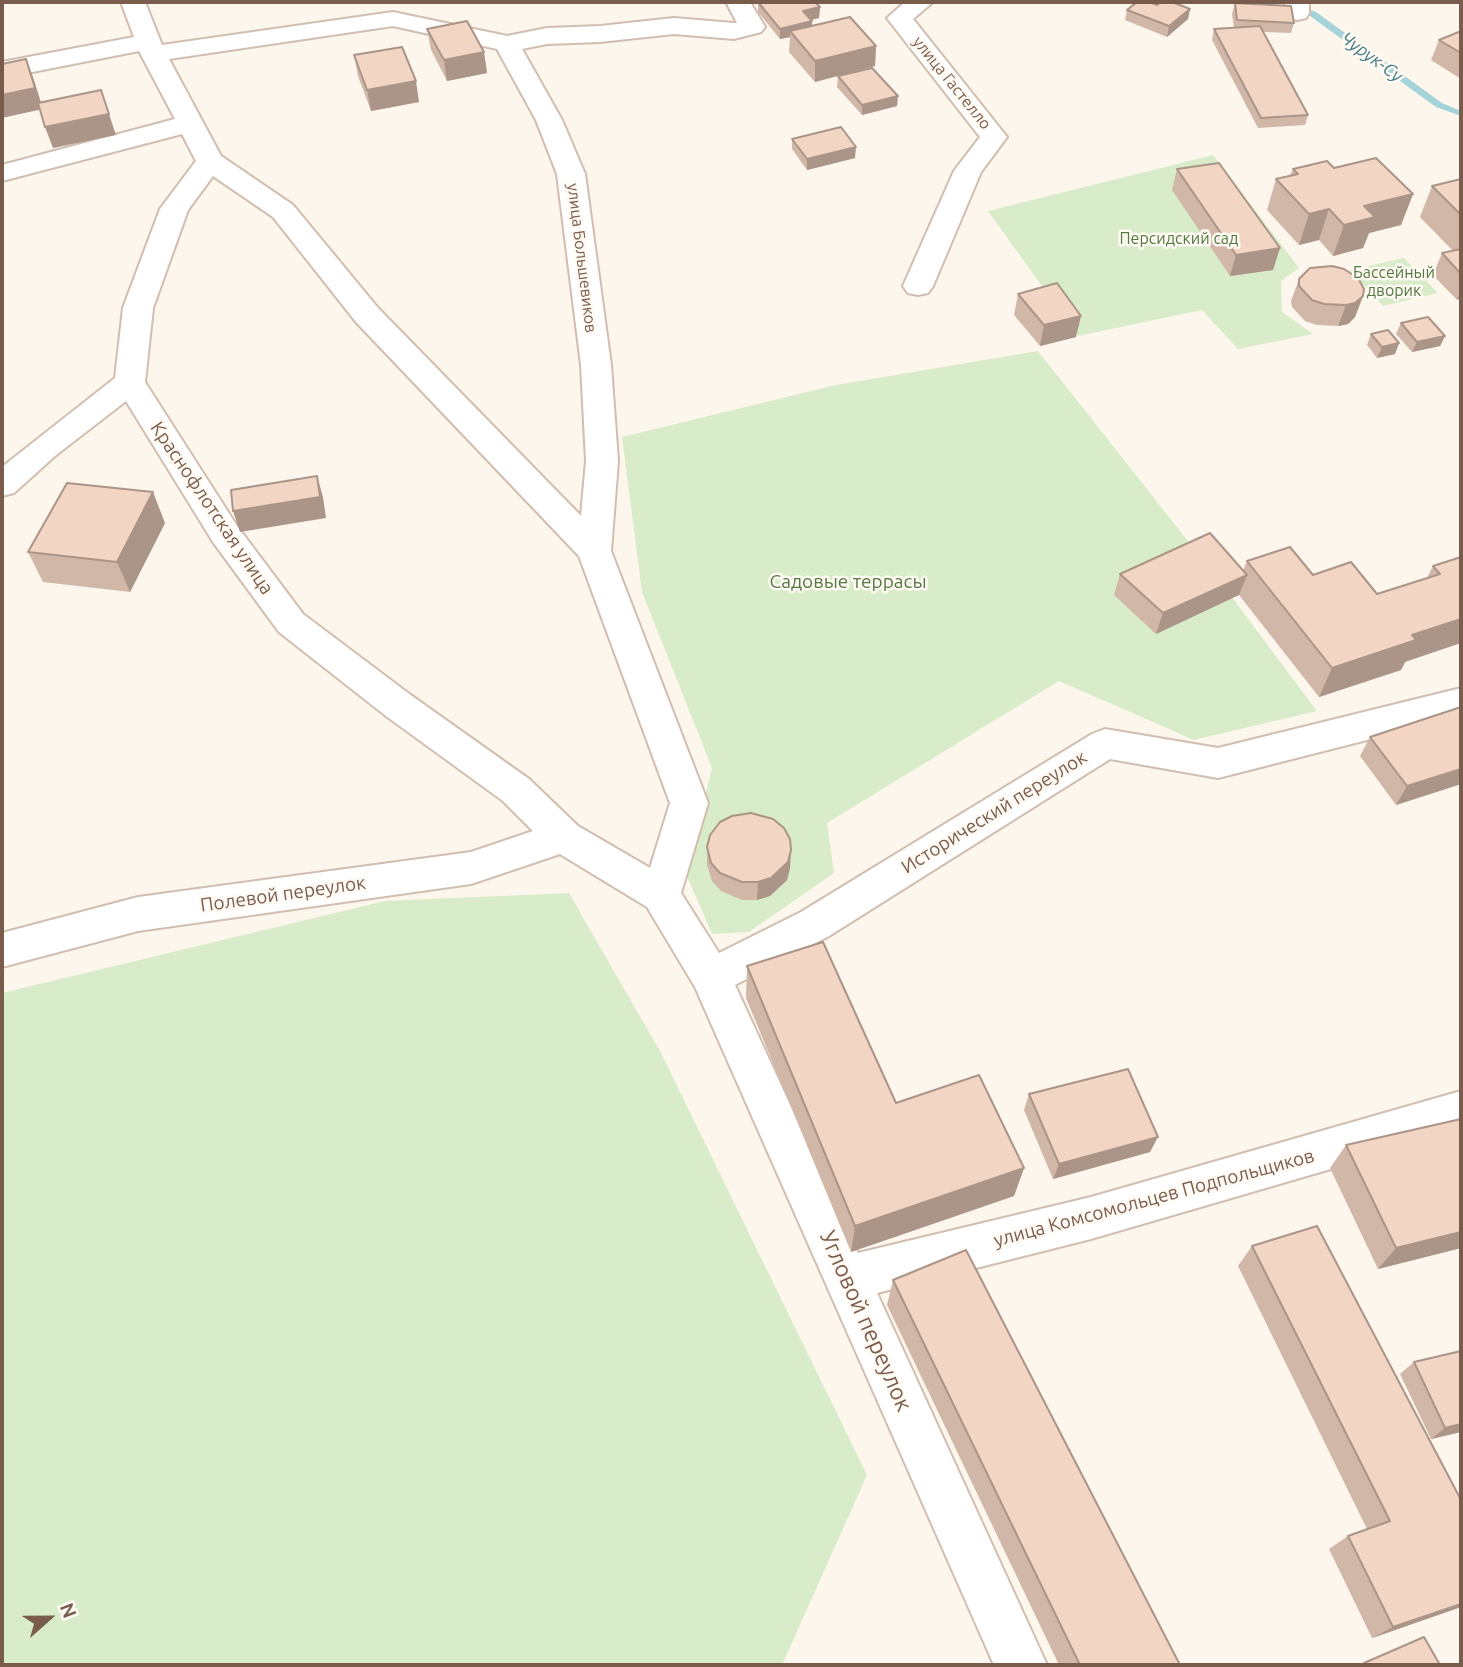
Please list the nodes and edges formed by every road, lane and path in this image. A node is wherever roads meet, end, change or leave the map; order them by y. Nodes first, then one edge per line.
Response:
1 (132, 2) edge
2 (738, 2) edge
3 (921, 2) edge
4 (507, 44) junction
5 (151, 48) junction
6 (2, 70) edge
7 (188, 124) junction
8 (210, 161) junction
9 (2, 173) edge
10 (918, 286) dead end
11 (130, 382) junction
12 (2, 485) edge
13 (594, 551) junction
14 (1461, 702) edge
15 (564, 837) junction
16 (661, 895) junction
17 (2, 950) edge
18 (711, 977) junction
19 (1461, 1111) edge
20 (846, 1278) junction
21 (1021, 1665) edge

1 - 5 street
2 - 4 street
3 - 10 street, улица Гастелло
4 - 5 street
4 - 13 street, улица Большевиков
5 - 6 street
5 - 7 street
7 - 8 street
7 - 9 street
8 - 11 street
8 - 13 street
11 - 12 street
11 - 15 street, Краснофлотская улица
13 - 16 street
14 - 18 street, Исторический переулок
15 - 16 street, Краснофлотская улица
15 - 17 street, Полевой переулок
16 - 18 street, Угловой переулок
18 - 20 street, Угловой переулок
19 - 20 street, улица Комсомольцев Подпольщиков
20 - 21 street, Угловой переулок

